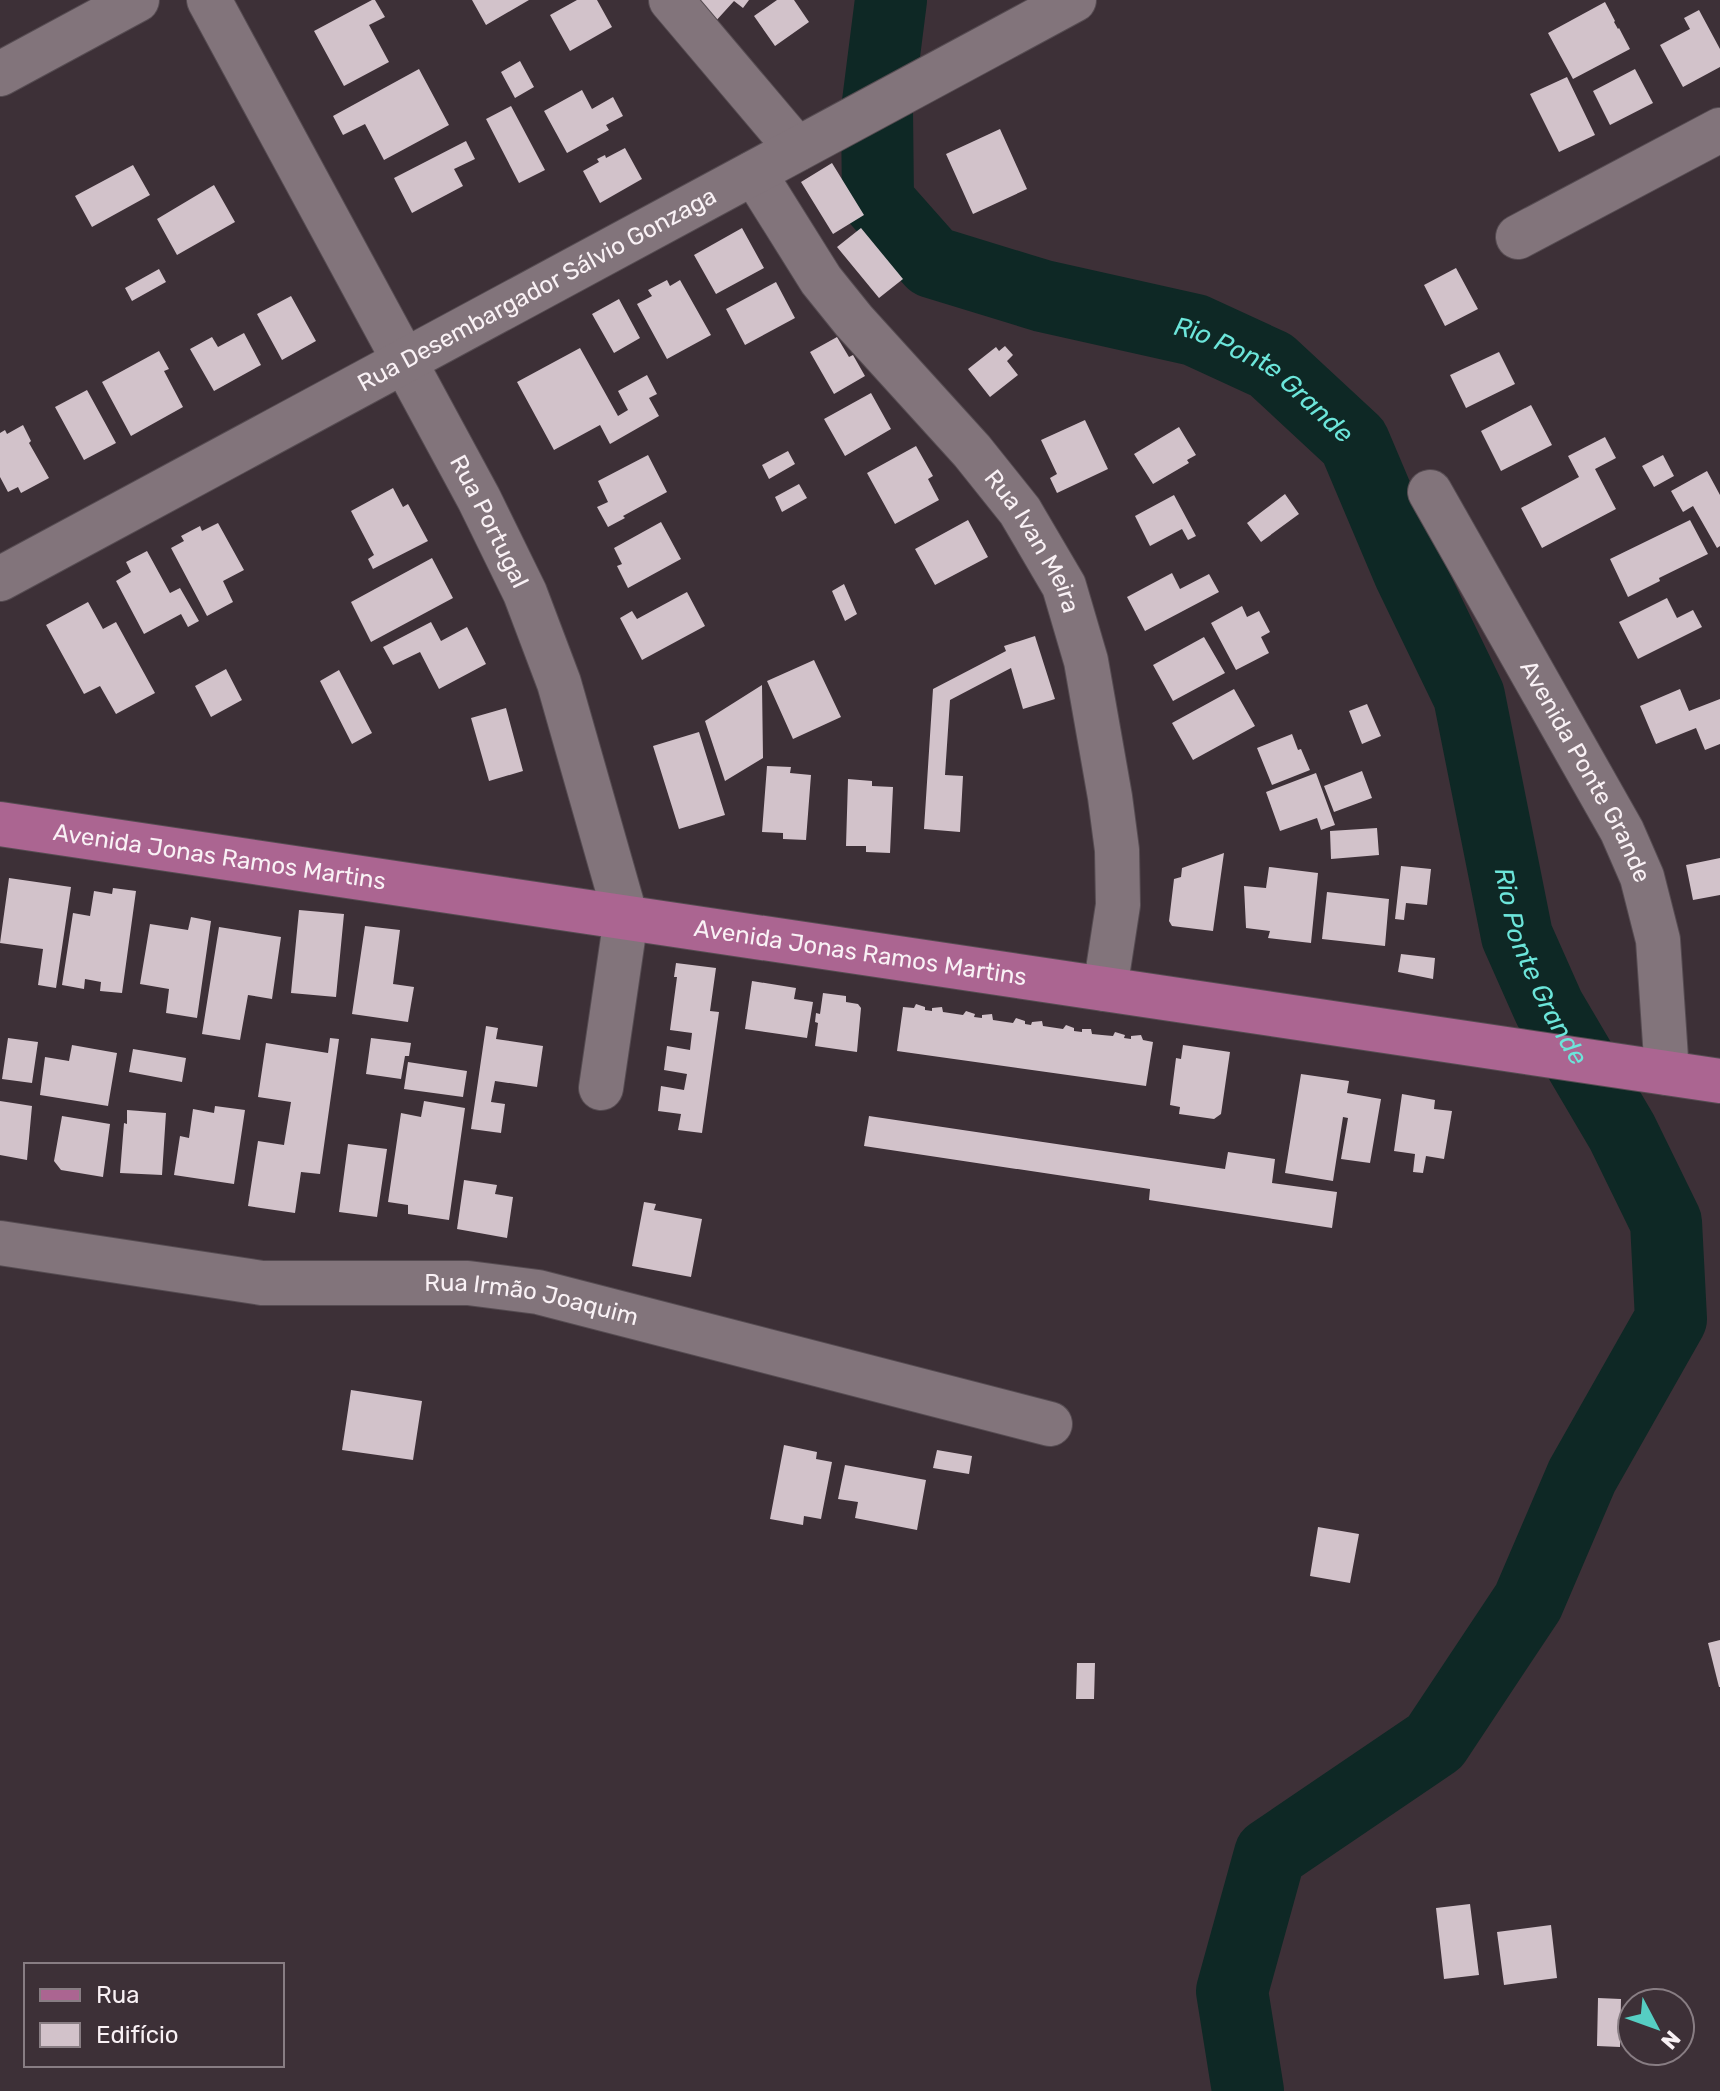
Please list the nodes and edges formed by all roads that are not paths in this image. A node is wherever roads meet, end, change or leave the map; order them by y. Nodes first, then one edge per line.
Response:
1 (137, 0) edge
2 (209, 0) edge
3 (671, 0) edge
4 (1074, 0) edge
5 (0, 74) edge
6 (1720, 130) edge
7 (797, 149) junction
8 (754, 173) junction
9 (1518, 237) dead end
10 (404, 361) junction
11 (1430, 492) dead end
12 (0, 579) edge
13 (0, 824) edge
14 (626, 918) junction
15 (1105, 989) junction
16 (1667, 1073) junction
17 (1720, 1081) edge
18 (601, 1088) dead end
19 (0, 1243) edge
20 (1050, 1424) dead end

1 - 5 street
2 - 10 street, Rua Portugal
3 - 7 street
4 - 7 street, Rua Desembargador Sálvio Gonzaga
6 - 9 street
7 - 8 street, Rua Desembargador Sálvio Gonzaga
8 - 10 street, Rua Desembargador Sálvio Gonzaga
8 - 15 street, Rua Ivan Meira
10 - 12 street, Rua Desembargador Sálvio Gonzaga
10 - 14 street, Rua Portugal
11 - 16 street, Avenida Ponte Grande
13 - 14 main road, Avenida Jonas Ramos Martins
14 - 15 main road, Avenida Jonas Ramos Martins
14 - 18 street, Rua Portugal
15 - 16 main road, Avenida Jonas Ramos Martins
16 - 17 main road, Avenida Jonas Ramos Martins
19 - 20 street, Rua Irmão Joaquim

